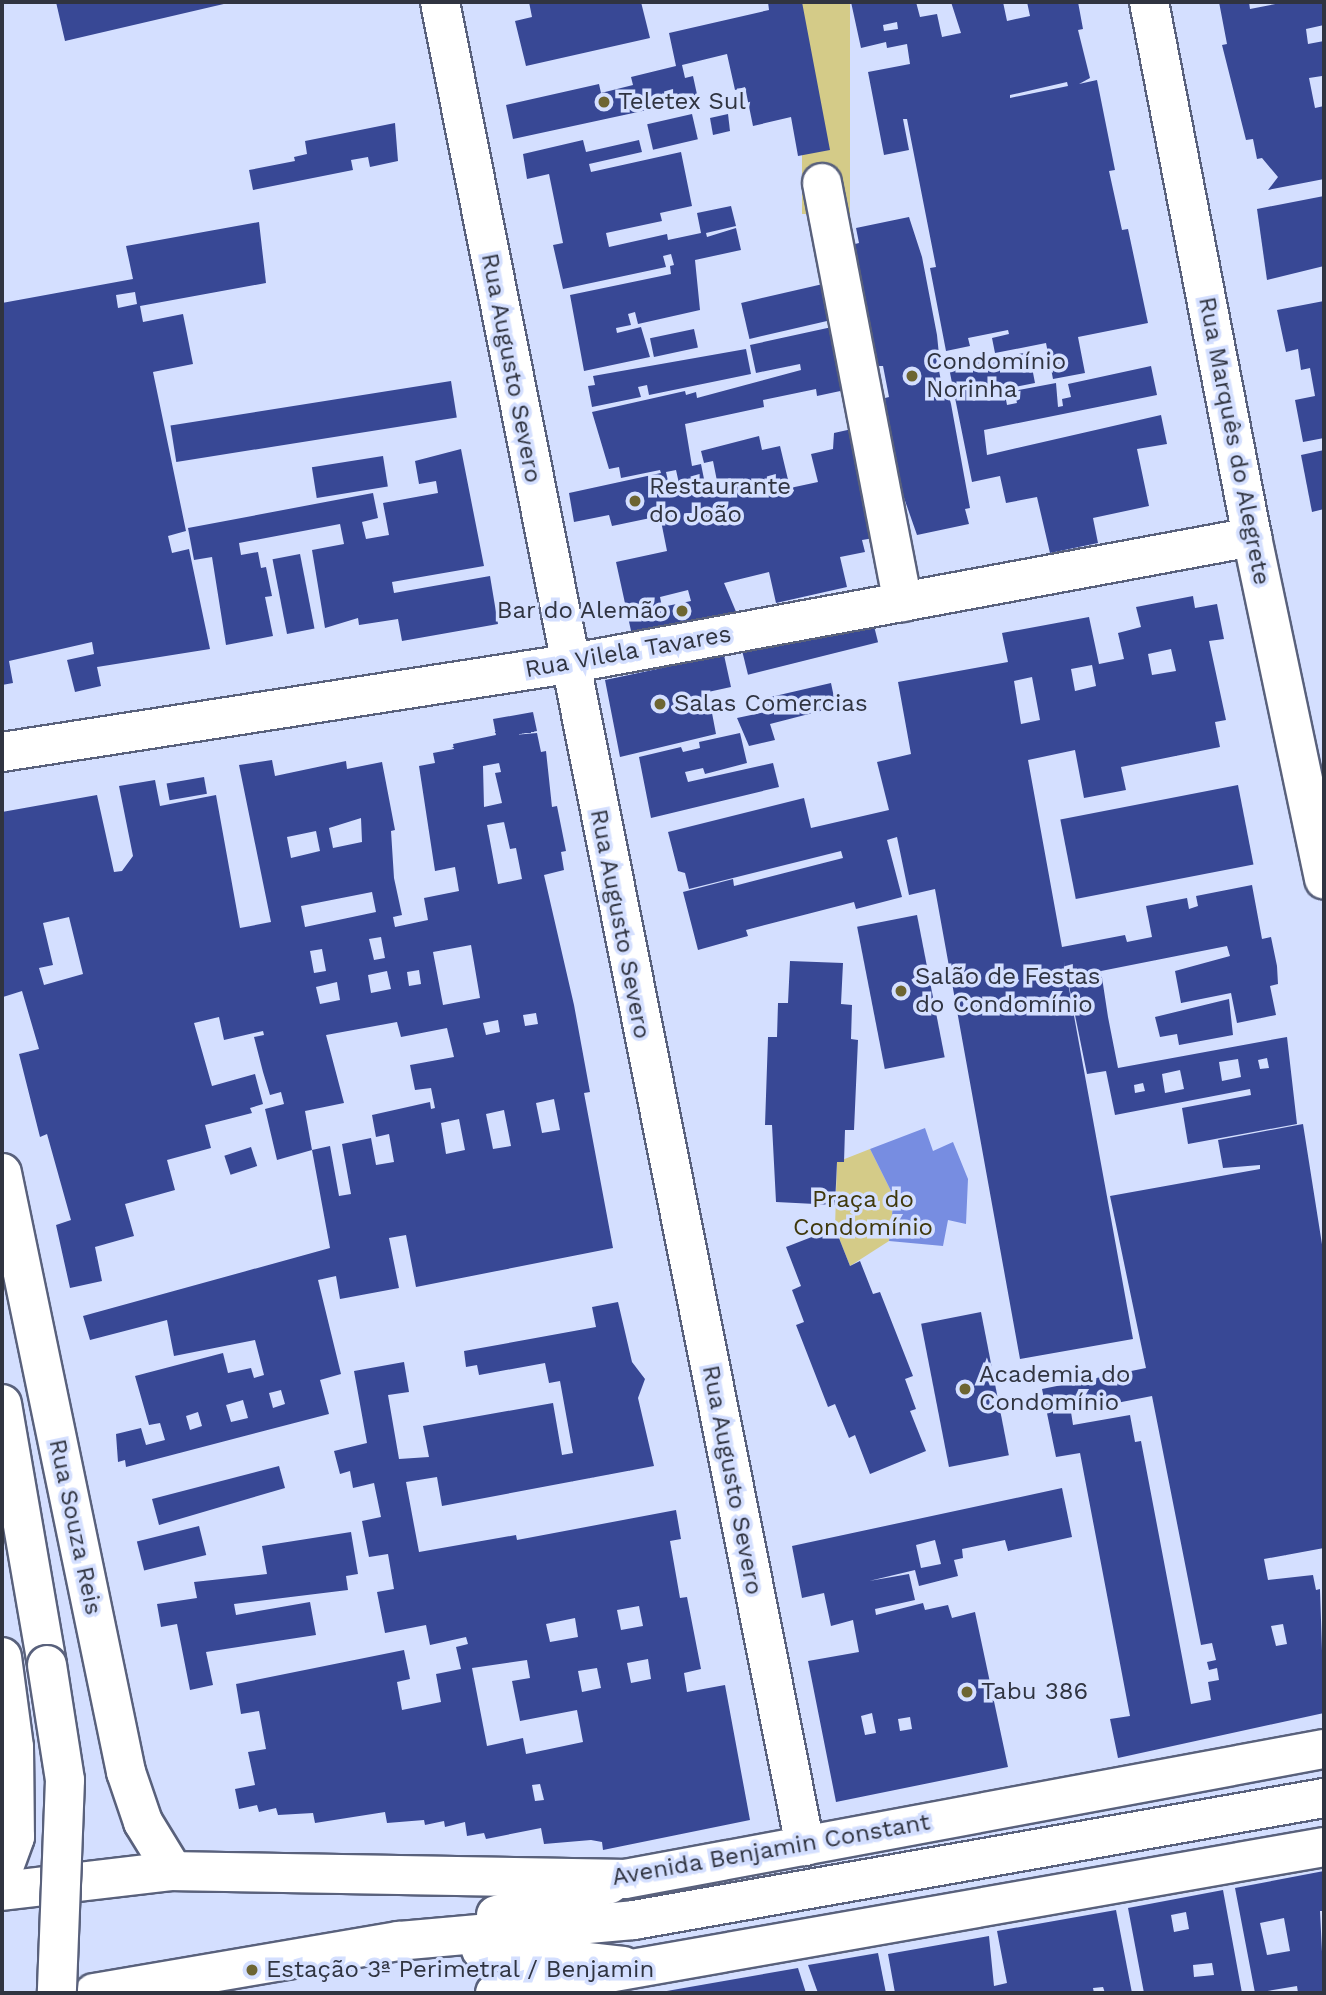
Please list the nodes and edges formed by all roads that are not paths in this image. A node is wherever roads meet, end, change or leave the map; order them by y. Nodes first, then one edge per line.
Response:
1 (440, 2) edge
2 (1149, 2) edge
3 (822, 183) dead end
4 (1252, 537) junction
5 (903, 602) junction
6 (568, 664) junction
7 (2, 752) edge
8 (1324, 880) edge
9 (2, 1173) edge
10 (2, 1404) edge
11 (2, 1657) edge
12 (1324, 1749) edge
13 (1128, 1786) junction
14 (1324, 1791) edge
15 (1324, 1798) edge
16 (1324, 1806) edge
17 (805, 1846) junction
18 (1324, 1847) edge
19 (173, 1871) junction
20 (2, 1872) edge
21 (1146, 1878) junction
22 (625, 1880) junction
23 (2, 1891) edge
24 (399, 1941) junction
25 (640, 1968) junction
26 (57, 1993) edge
27 (94, 1993) edge
28 (495, 1993) edge

1 - 6 street, Rua Augusto Severo
2 - 4 street, Rua Marquês do Alegrete
3 - 5 street
4 - 5 street, Rua Vilela Tavares
4 - 8 street, Rua Marquês do Alegrete
5 - 6 street, Rua Vilela Tavares
6 - 7 street, Rua Vilela Tavares
6 - 17 street, Rua Augusto Severo
9 - 19 street, Rua Souza Reis
10 - 26 street, bridge
11 - 20 street
12 - 13 street, Avenida Benjamin Constant
13 - 14 street
13 - 17 street, Avenida Benjamin Constant
15 - 24 street
16 - 21 street
17 - 22 street, Avenida Benjamin Constant
18 - 21 street
19 - 22 street, Avenida Benjamin Constant
19 - 23 street, Avenida Benjamin Constant
21 - 25 street
22 - 24 street
24 - 25 street
24 - 27 street
25 - 28 street

